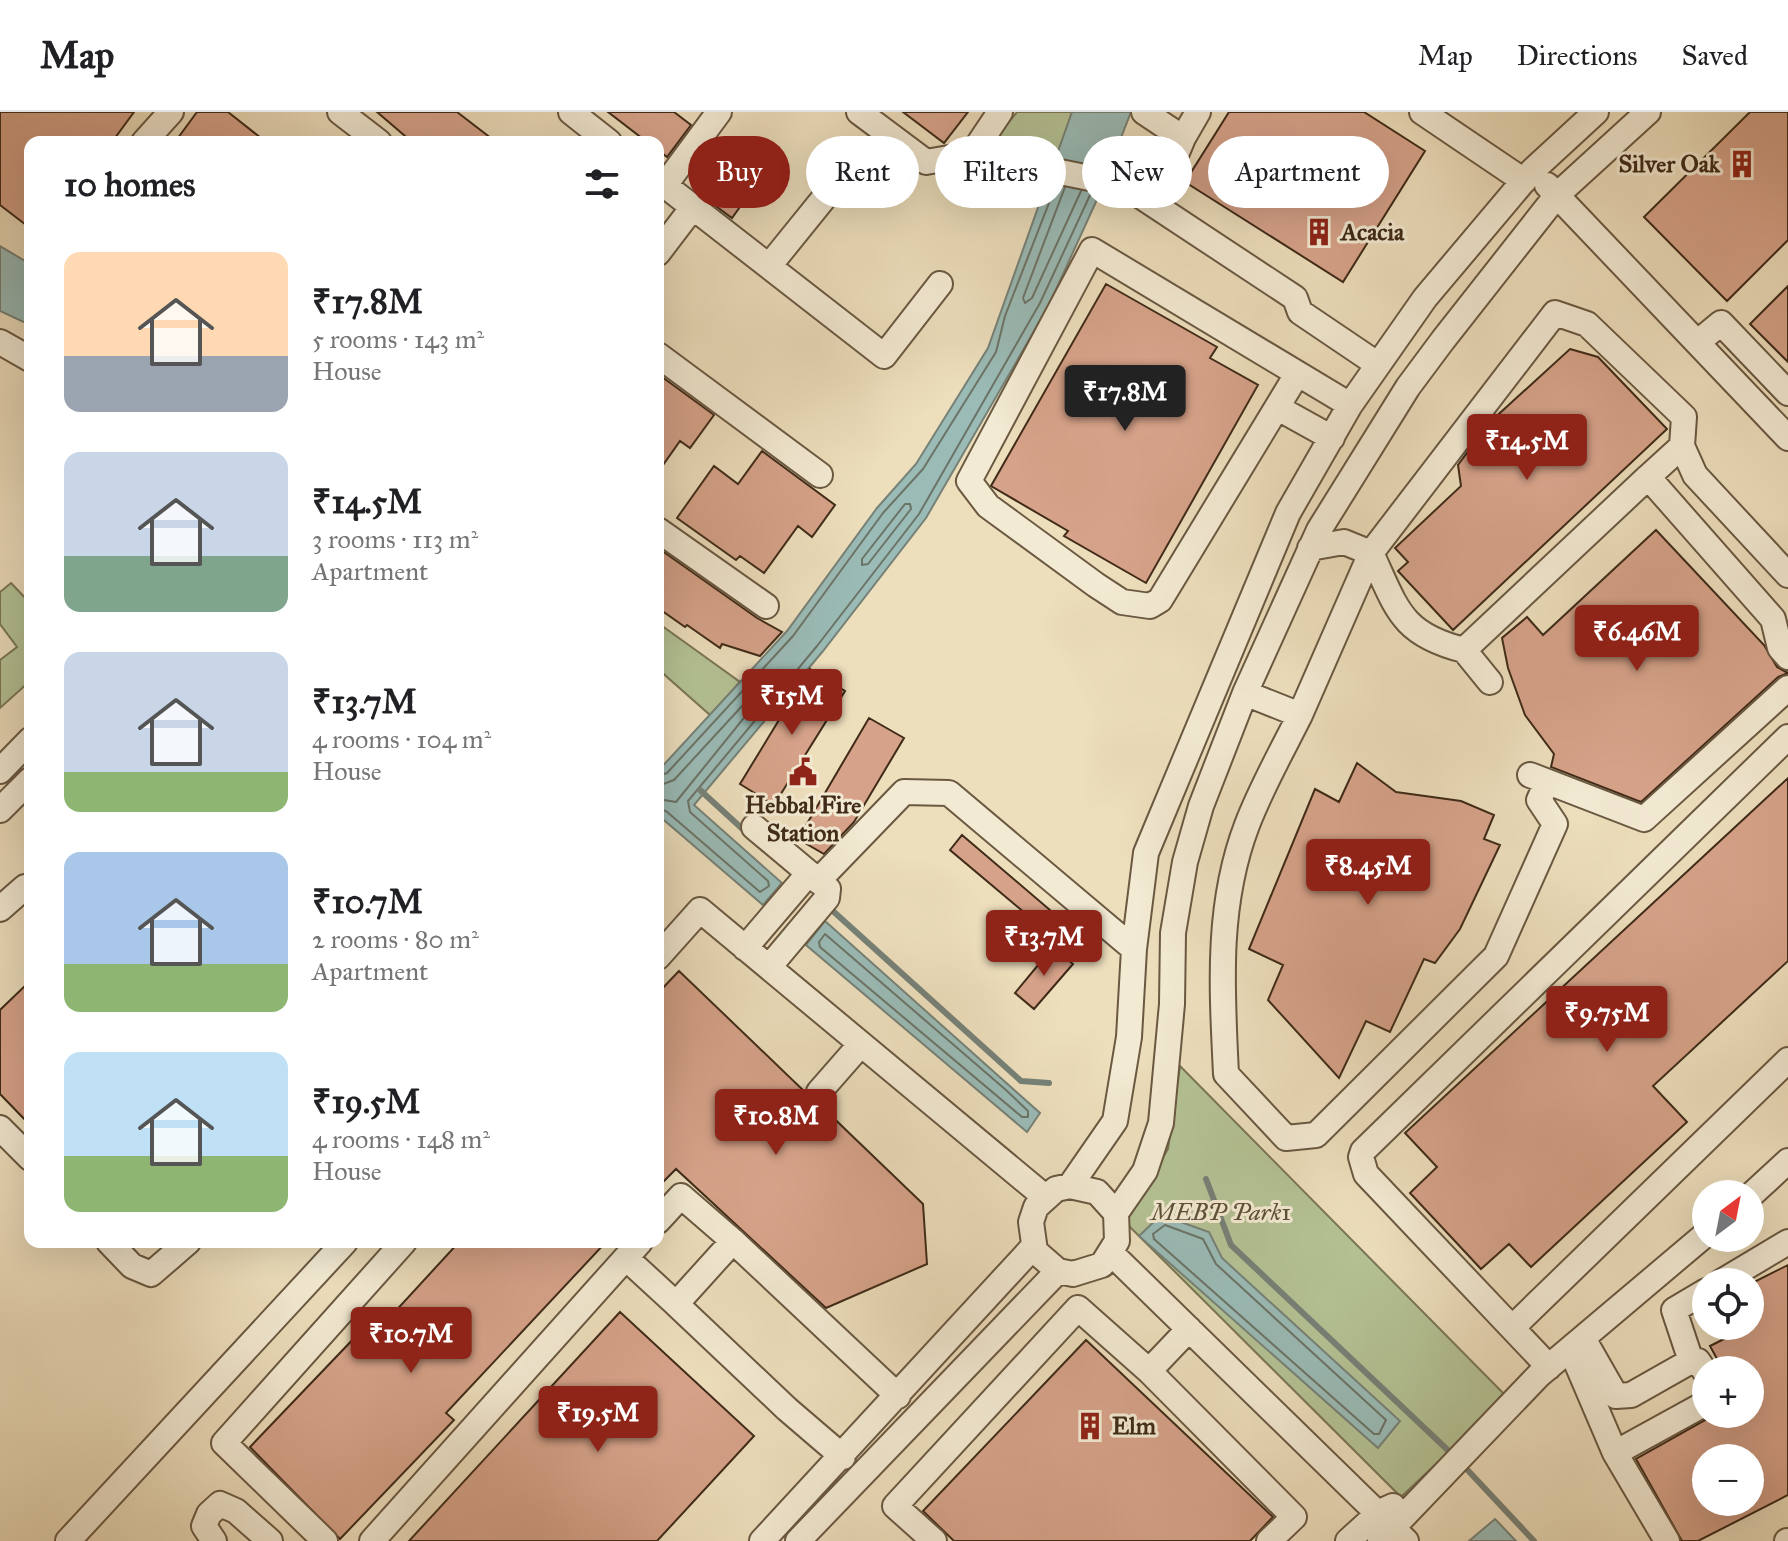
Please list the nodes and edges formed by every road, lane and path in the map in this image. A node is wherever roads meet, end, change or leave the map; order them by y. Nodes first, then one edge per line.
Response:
1 (171, 112) edge
2 (340, 112) edge
3 (571, 112) edge
4 (719, 112) edge
5 (859, 112) edge
6 (1000, 112) edge
7 (1144, 112) edge
8 (1198, 112) edge
9 (1422, 112) edge
10 (1596, 112) edge
11 (1648, 112) edge
12 (149, 136) edge
13 (371, 136) edge
14 (601, 136) edge
15 (984, 136) edge
16 (1180, 136) edge
17 (1184, 136) edge
18 (935, 160) edge
19 (1528, 176) junction
20 (664, 181) edge
21 (664, 185) edge
22 (1557, 195) junction
23 (688, 203) edge
24 (692, 208) edge
25 (694, 208) edge
26 (816, 208) edge
27 (1160, 208) edge
28 (664, 245) edge
29 (769, 266) junction
30 (940, 284) dead end
31 (0, 342) edge
32 (1698, 342) junction
33 (24, 356) edge
34 (664, 359) edge
35 (1377, 364) junction
36 (1296, 376) junction
37 (1788, 393) edge
38 (1350, 405) junction
39 (1278, 408) junction
40 (1332, 438) junction
41 (1788, 438) edge
42 (1682, 446) junction
43 (820, 475) dead end
44 (1648, 477) junction
45 (664, 534) edge
46 (1310, 548) junction
47 (1371, 553) junction
48 (1788, 575) edge
49 (766, 606) dead end
50 (1464, 650) junction
51 (1788, 657) edge
52 (1490, 682) dead end
53 (1788, 688) edge
54 (1245, 693) junction
55 (1300, 715) junction
56 (1788, 737) edge
57 (24, 746) edge
58 (0, 771) edge
59 (24, 786) edge
60 (0, 810) edge
61 (754, 827) dead end
62 (814, 877) junction
63 (24, 888) edge
64 (0, 909) edge
65 (745, 948) junction
66 (1134, 949) junction
67 (664, 950) edge
68 (769, 967) junction
69 (861, 1044) junction
70 (1788, 1060) edge
71 (819, 1092) dead end
72 (0, 1128) edge
73 (24, 1152) edge
74 (1788, 1161) edge
75 (1764, 1183) edge
76 (1070, 1186) junction
77 (1045, 1197) junction
78 (1116, 1213) junction
79 (664, 1214) edge
80 (733, 1241) junction
81 (1788, 1242) edge
82 (1034, 1246) junction
83 (1692, 1246) edge
84 (115, 1248) edge
85 (181, 1248) edge
86 (339, 1248) edge
87 (399, 1248) edge
88 (633, 1250) edge
89 (1112, 1254) junction
90 (1744, 1268) edge
91 (1058, 1271) junction
92 (1692, 1299) edge
93 (676, 1304) junction
94 (1512, 1328) junction
95 (1189, 1329) junction
96 (1577, 1345) junction
97 (1694, 1356) edge
98 (1549, 1367) junction
99 (1692, 1370) edge
100 (1149, 1371) junction
101 (898, 1396) junction
102 (1692, 1411) edge
103 (1615, 1453) junction
104 (843, 1457) junction
105 (1390, 1530) edge
106 (206, 1538) edge
107 (68, 1541) edge
108 (270, 1541) edge
109 (325, 1541) edge
110 (372, 1541) edge
111 (762, 1541) edge
112 (798, 1541) edge
113 (934, 1541) edge
114 (1269, 1541) edge
115 (1348, 1541) edge
116 (1667, 1541) edge

1 - 12 street
2 - 13 street
3 - 14 street
4 - 20 street
5 - 18 street
6 - 15 street
7 - 16 street
8 - 17 street
9 - 19 street
10 - 19 street
11 - 22 street
19 - 22 street
19 - 35 street
21 - 23 street
22 - 32 street
22 - 46 street
24 - 28 street
25 - 29 street
26 - 29 street
27 - 35 street
29 - 30 street
31 - 33 street
32 - 37 street
32 - 41 street
34 - 43 street
35 - 38 street
36 - 38 street
36 - 39 street
36 - 39 street
38 - 40 street
39 - 40 street
40 - 66 street
42 - 44 street
42 - 47 street
42 - 48 street
44 - 50 street
44 - 51 street
45 - 49 street
46 - 47 street
46 - 54 street
47 - 50 street
47 - 55 street
50 - 52 street
53 - 55 street
54 - 55 street
54 - 78 street
56 - 94 street
57 - 58 street
59 - 60 street
61 - 62 street
62 - 65 street
62 - 66 street
62 - 68 street
63 - 64 street
65 - 67 street
65 - 68 street
66 - 76 street
68 - 69 street
69 - 71 street
69 - 77 street
70 - 94 street
72 - 73 street
74 - 75 street
76 - 77 street
76 - 78 street
77 - 82 street
78 - 89 street
79 - 80 street
80 - 93 street
80 - 101 street
81 - 90 street
82 - 91 street
82 - 101 street
83 - 96 street
84 - 85 street
86 - 107 street
87 - 109 street
88 - 93 street
88 - 110 street
89 - 91 street
89 - 95 street
91 - 112 street
92 - 97 street
93 - 104 street
94 - 98 street
95 - 100 street
95 - 105 street
96 - 98 street
96 - 99 street
96 - 103 street
98 - 105 street
100 - 113 street
100 - 114 street
101 - 104 street
102 - 103 street
103 - 116 street
104 - 111 street
105 - 115 street
106 - 108 street

